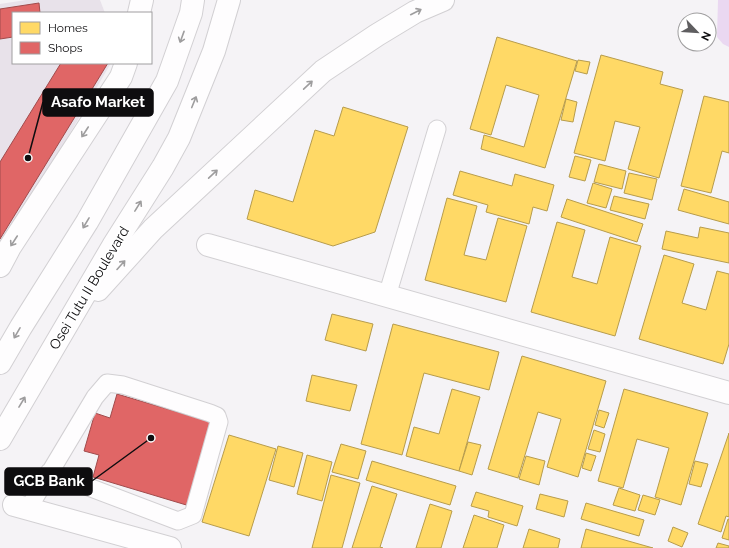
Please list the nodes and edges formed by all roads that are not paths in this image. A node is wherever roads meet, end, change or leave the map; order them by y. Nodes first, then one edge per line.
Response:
1 (142, 0) edge
2 (193, 0) edge
3 (228, 0) edge
4 (443, 0) edge
5 (139, 12) edge
6 (126, 64) edge
7 (438, 128) dead end
8 (208, 245) dead end
9 (0, 266) edge
10 (387, 296) junction
11 (75, 314) junction
12 (0, 363) edge
13 (729, 393) edge
14 (1, 437) edge
15 (49, 472) junction
16 (21, 507) joint
17 (170, 548) edge

1 - 5 main road
2 -> 12 main road
11 -> 3 main road, Osei Tutu II Boulevard
11 -> 4 main road
6 -> 9 main road
7 - 10 lane
8 - 10 main road
10 - 13 main road
14 -> 11 main road, Osei Tutu II Boulevard
15 - 15 lane
15 - 16 lane
16 - 17 main road

